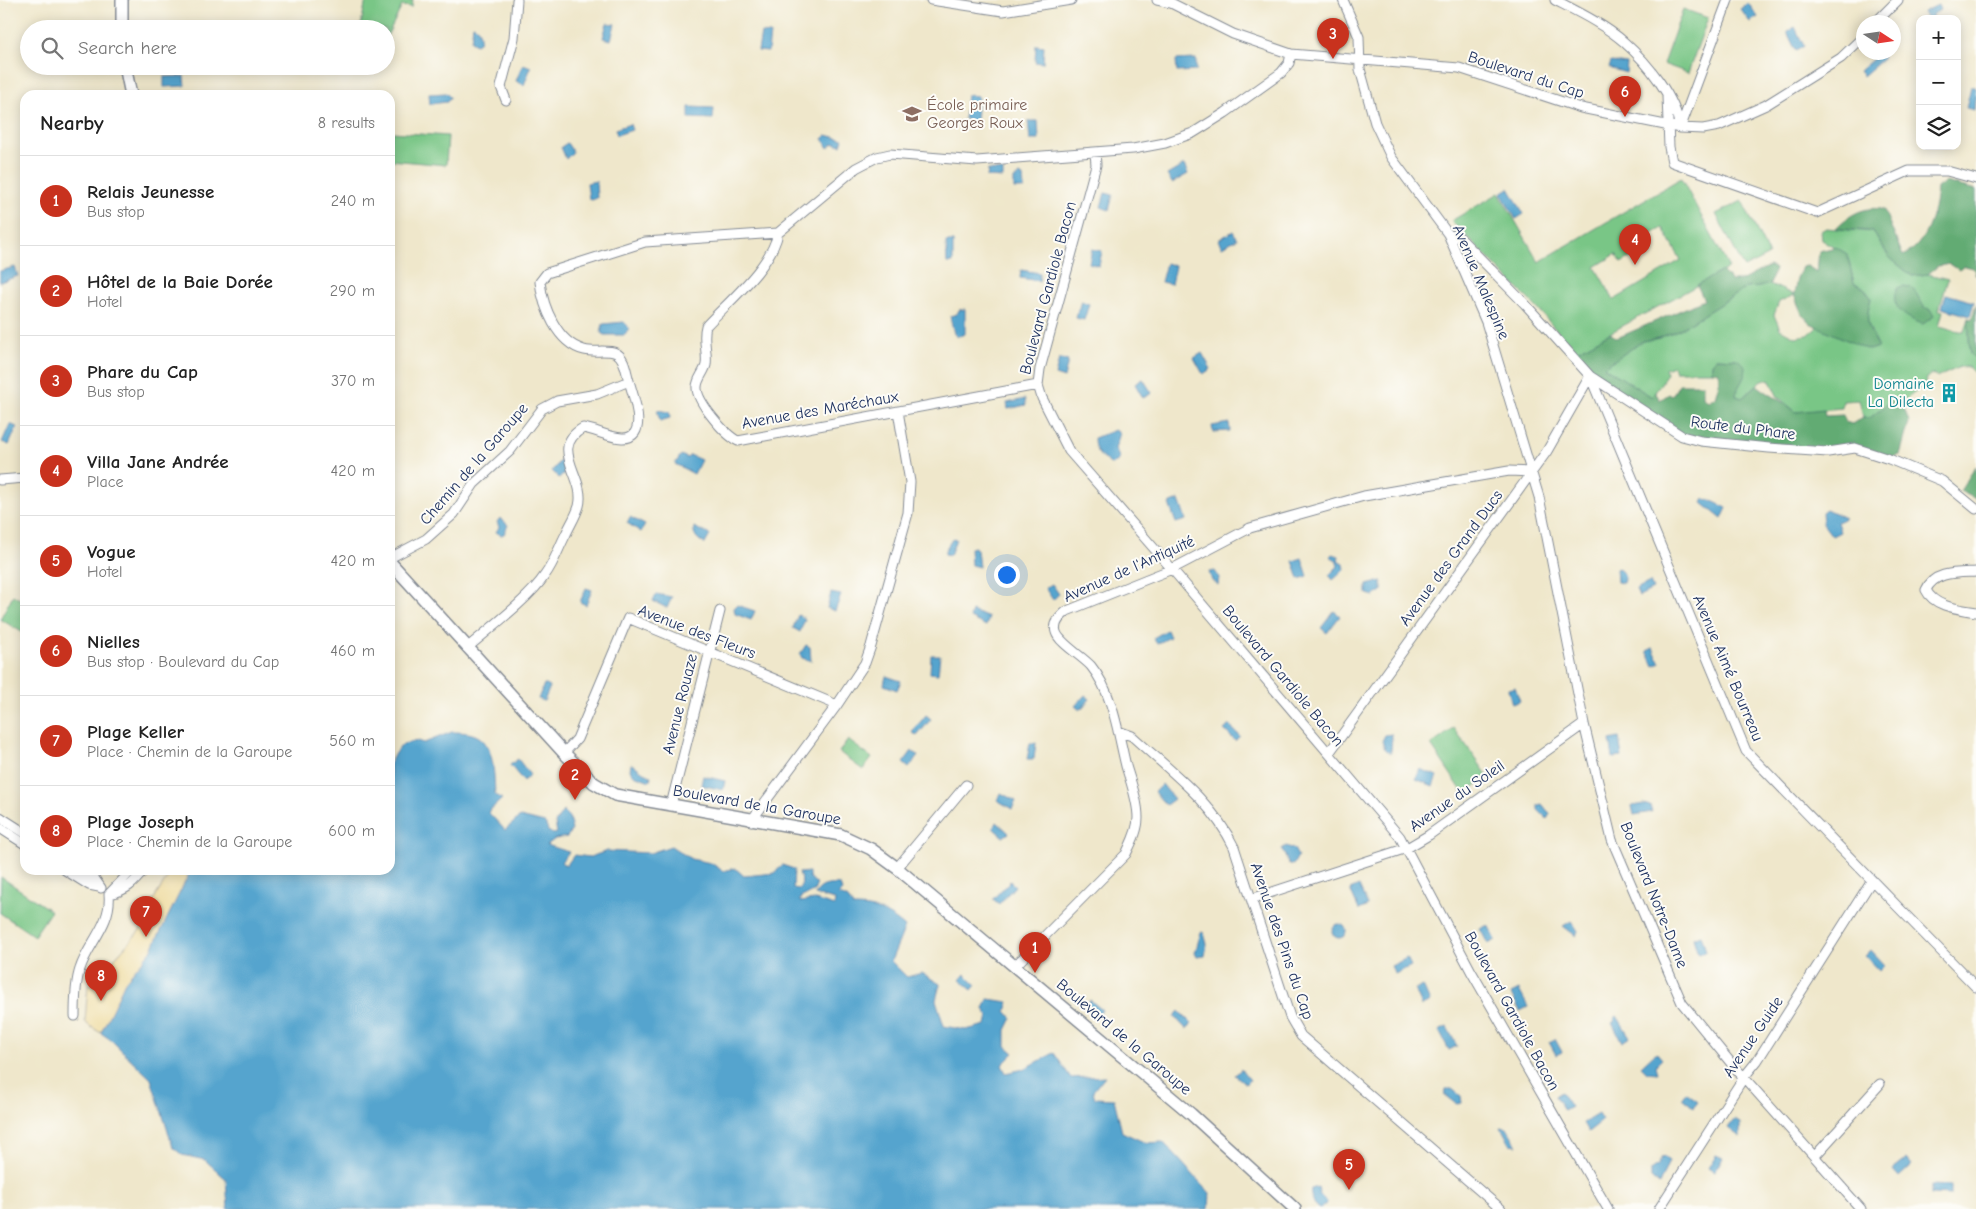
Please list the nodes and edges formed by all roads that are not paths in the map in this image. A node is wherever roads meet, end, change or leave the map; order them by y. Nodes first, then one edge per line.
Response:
1 (122, 0) edge
2 (517, 0) edge
3 (931, 0) edge
4 (1071, 0) edge
5 (1157, 0) edge
6 (1343, 0) edge
7 (1555, 0) edge
8 (1728, 0) edge
9 (1898, 0) edge
10 (1883, 15) edge
11 (122, 20) edge
12 (1856, 44) edge
13 (1291, 54) junction
14 (1360, 60) junction
15 (127, 75) edge
16 (130, 90) edge
17 (1667, 96) junction
18 (506, 100) dead end
19 (1668, 125) junction
20 (1680, 128) junction
21 (1095, 152) junction
22 (1976, 179) edge
23 (778, 233) junction
24 (1448, 234) junction
25 (1590, 376) junction
26 (628, 381) junction
27 (1038, 385) junction
28 (898, 411) junction
29 (1532, 472) junction
30 (20, 478) edge
31 (0, 480) edge
32 (1976, 509) edge
33 (395, 555) edge
34 (395, 568) edge
35 (1172, 569) junction
36 (1976, 572) edge
37 (720, 611) dead end
38 (1976, 612) edge
39 (467, 648) junction
40 (708, 651) junction
41 (837, 705) junction
42 (1584, 724) junction
43 (1118, 731) junction
44 (564, 753) junction
45 (1329, 753) junction
46 (966, 786) dead end
47 (671, 805) junction
48 (0, 817) edge
49 (751, 821) junction
50 (0, 828) edge
51 (20, 830) edge
52 (20, 841) edge
53 (1407, 848) junction
54 (897, 868) junction
55 (73, 875) edge
56 (90, 875) edge
57 (127, 875) edge
58 (140, 875) edge
59 (1872, 880) junction
60 (99, 887) junction
61 (109, 894) junction
62 (1251, 899) junction
63 (1014, 967) junction
64 (1976, 987) edge
65 (76, 1016) dead end
66 (1744, 1077) junction
67 (1880, 1084) dead end
68 (1815, 1156) junction
69 (1295, 1209) edge
70 (1501, 1209) edge
71 (1608, 1209) edge
72 (1659, 1209) edge
73 (1861, 1209) edge

1 - 11 street
2 - 18 street
3 - 4 street
5 - 13 street, Boulevard du Cap
6 - 14 street, Avenue Malespine
7 - 17 street
8 - 20 street
9 - 10 street
12 - 20 street, Boulevard du Cap
13 - 14 street, Boulevard du Cap
13 - 21 street
14 - 19 street, Boulevard du Cap
14 - 24 street, Avenue Malespine
15 - 16 street
17 - 19 street
17 - 20 street
19 - 20 street, Boulevard du Cap
19 - 22 street
21 - 23 street
21 - 27 street, Boulevard Gardiole Bacon
23 - 26 street
23 - 28 street, Avenue des Maréchaux
24 - 25 street, Route du Phare
24 - 29 street, Avenue Malespine
25 - 29 street, Avenue des Grand Ducs
25 - 32 street, Route du Phare
25 - 59 street, Avenue Aimé Bourreau
26 - 33 street, Chemin de la Garoupe
26 - 39 street
27 - 28 street, Avenue des Maréchaux
27 - 35 street, Boulevard Gardiole Bacon
28 - 41 street
29 - 35 street, Avenue de l'Antiquité
29 - 42 street, Boulevard Notre-Dame
29 - 45 street, Avenue des Grand Ducs
30 - 31 street
34 - 39 street, Boulevard de la Garoupe
35 - 43 street, Avenue de l'Antiquité
35 - 45 street, Boulevard Gardiole Bacon
36 - 38 street
37 - 40 street, Avenue Rouaze
39 - 44 street, Boulevard de la Garoupe
40 - 41 street, Avenue des Fleurs
40 - 44 street, Avenue des Fleurs
40 - 47 street, Avenue Rouaze
41 - 49 street
42 - 53 street, Avenue du Soleil
42 - 66 street, Boulevard Notre-Dame
43 - 62 street, Avenue des Pins du Cap
43 - 63 street, Avenue de l'Antiquité
44 - 47 street, Boulevard de la Garoupe
45 - 53 street, Boulevard Gardiole Bacon
46 - 54 street
47 - 49 street, Boulevard de la Garoupe
48 - 51 street
49 - 54 street, Boulevard de la Garoupe
50 - 52 street
53 - 62 street, Avenue du Soleil
53 - 71 street, Boulevard Gardiole Bacon
54 - 63 street, Boulevard de la Garoupe
55 - 60 street
56 - 60 street
57 - 61 street
58 - 61 street
59 - 64 street, Avenue Aimé Bourreau
59 - 66 street, Avenue Guide
60 - 61 street
61 - 65 street
62 - 70 street, Avenue des Pins du Cap
63 - 69 street, Boulevard de la Garoupe
66 - 68 street, Boulevard Notre-Dame
66 - 72 street, Avenue Guide
67 - 68 street
68 - 73 street, Boulevard Notre-Dame

